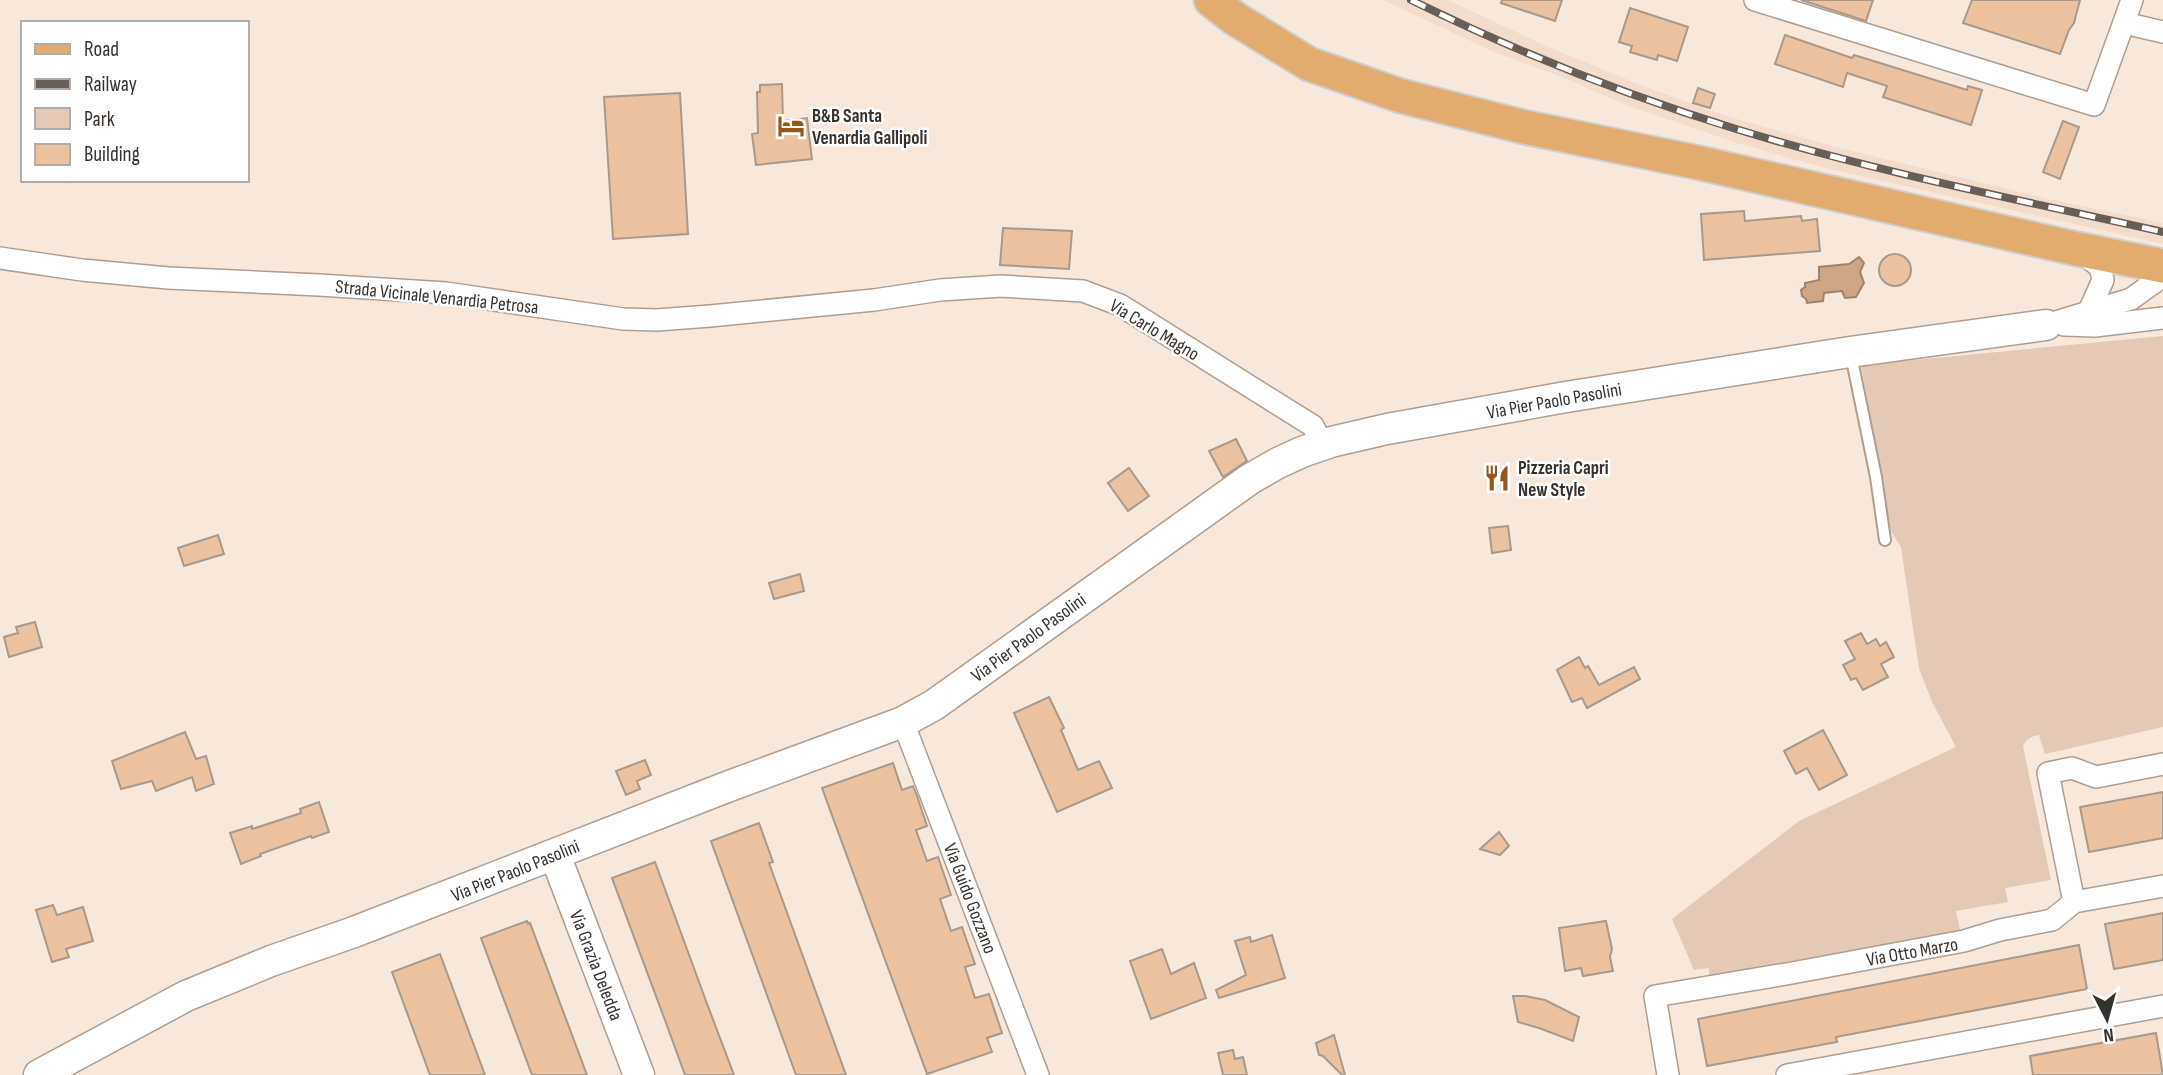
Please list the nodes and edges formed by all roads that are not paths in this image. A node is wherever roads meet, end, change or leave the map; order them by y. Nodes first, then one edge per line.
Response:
1 (1212, 0) edge
2 (1755, 0) edge
3 (2132, 0) edge
4 (2124, 23) junction
5 (2163, 32) edge
6 (2077, 249) junction
7 (0, 258) edge
8 (2163, 266) edge
9 (2163, 276) edge
10 (874, 300) joint
11 (2090, 311) junction
12 (2160, 317) edge
13 (2046, 324) junction
14 (1850, 352) junction
15 (1320, 446) junction
16 (1885, 540) dead end
17 (903, 722) junction
18 (2163, 764) edge
19 (555, 855) junction
20 (2163, 887) edge
21 (2074, 902) junction
22 (2163, 1006) edge
23 (39, 1075) edge
24 (639, 1075) edge
25 (1038, 1075) edge
26 (1668, 1075) edge
27 (1787, 1075) edge

1 - 6 main road
2 - 4 street
3 - 4 street
4 - 5 street
6 - 8 main road
6 - 11 street
7 - 10 street, Strada Vicinale Venardia Petrosa
9 - 11 street, Via Pier Paolo Pasolini
10 - 15 street, Via Carlo Magno
11 - 13 street, Via Pier Paolo Pasolini
12 - 13 street, Via Pier Paolo Pasolini
13 - 14 street, Via Pier Paolo Pasolini
14 - 15 street, Via Pier Paolo Pasolini
14 - 16 lane
15 - 17 street, Via Pier Paolo Pasolini
17 - 19 street, Via Pier Paolo Pasolini
17 - 25 street, Via Guido Gozzano
18 - 21 street
19 - 23 street, Via Pier Paolo Pasolini
19 - 24 street, Via Grazia Deledda
20 - 21 street, Via Otto Marzo
21 - 26 street, Via Otto Marzo
22 - 27 street

